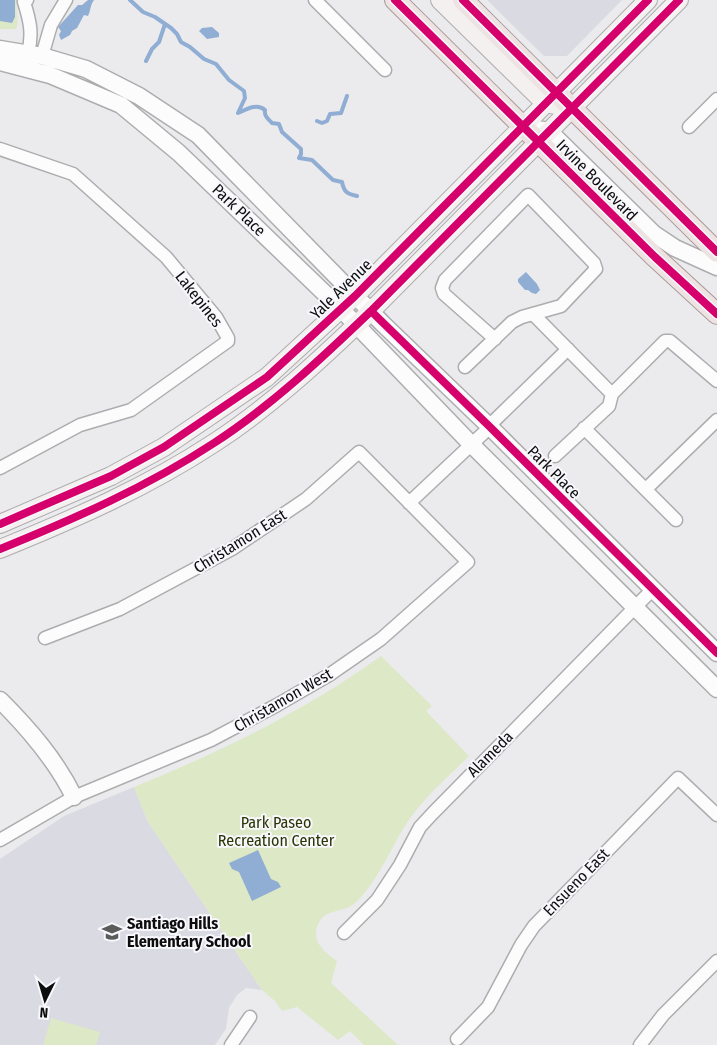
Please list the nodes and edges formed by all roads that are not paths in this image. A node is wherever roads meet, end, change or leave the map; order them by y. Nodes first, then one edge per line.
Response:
1 (27, 0) edge
2 (66, 0) edge
3 (315, 0) edge
4 (395, 0) edge
5 (440, 0) edge
6 (463, 0) edge
7 (648, 0) edge
8 (679, 0) edge
9 (0, 49) edge
10 (35, 54) junction
11 (0, 62) edge
12 (385, 70) dead end
13 (551, 98) junction
14 (717, 99) edge
15 (572, 108) junction
16 (522, 126) junction
17 (689, 127) dead end
18 (544, 136) junction
19 (0, 149) edge
20 (717, 252) edge
21 (717, 267) edge
22 (355, 296) junction
23 (341, 309) junction
24 (371, 311) junction
25 (533, 314) junction
26 (717, 314) edge
27 (356, 325) junction
28 (494, 338) junction
29 (568, 349) junction
30 (465, 367) dead end
31 (717, 381) edge
32 (612, 394) junction
33 (717, 420) edge
34 (490, 427) junction
35 (584, 428) junction
36 (471, 444) junction
37 (555, 456) dead end
38 (0, 468) edge
39 (646, 489) junction
40 (409, 503) junction
41 (676, 520) dead end
42 (0, 524) edge
43 (0, 549) edge
44 (653, 589) junction
45 (635, 608) junction
46 (44, 638) dead end
47 (717, 653) edge
48 (717, 689) edge
49 (0, 700) edge
50 (74, 797) junction
51 (717, 815) edge
52 (0, 840) edge
53 (344, 933) dead end
54 (717, 961) edge
55 (250, 1017) dead end
56 (457, 1040) dead end
57 (231, 1045) edge
58 (640, 1045) edge

1 - 10 street
2 - 10 street
3 - 12 street
4 - 16 main road, Irvine Boulevard
5 - 13 main road
6 - 13 main road, Irvine Boulevard
7 - 13 main road, Yale Avenue
8 - 15 main road
9 - 10 street, Park Place
10 - 22 street, Park Place
11 - 23 street, Park Place
13 - 15 main road, Irvine Boulevard
13 - 16 main road, Yale Avenue
14 - 17 street
15 - 18 main road
15 - 20 main road, Irvine Boulevard
16 - 18 main road, Irvine Boulevard
16 - 22 main road, Yale Avenue
18 - 21 street
18 - 24 main road
18 - 26 main road, Irvine Boulevard
19 - 38 street, Lakepines
22 - 23 main road, Yale Avenue
22 - 24 street, Park Place
23 - 27 street, Park Place
23 - 42 main road, Yale Avenue
24 - 27 main road
24 - 34 street, Park Place
25 - 28 street
25 - 28 street
25 - 29 street
27 - 36 street, Park Place
27 - 43 main road
28 - 30 street
29 - 32 street
29 - 34 street
31 - 32 street
32 - 35 street
33 - 39 street
34 - 36 street
34 - 44 street, Park Place
35 - 37 street
35 - 39 street
36 - 40 street
36 - 45 street, Park Place
39 - 41 street
40 - 46 street, Christamon East
40 - 50 street, Christamon West
44 - 45 street, Alameda
44 - 47 street, Park Place
45 - 48 street, Park Place
45 - 53 street, Alameda
49 - 50 street
50 - 52 street, Christamon West
51 - 56 street, Ensueno East
54 - 58 street
55 - 57 street

